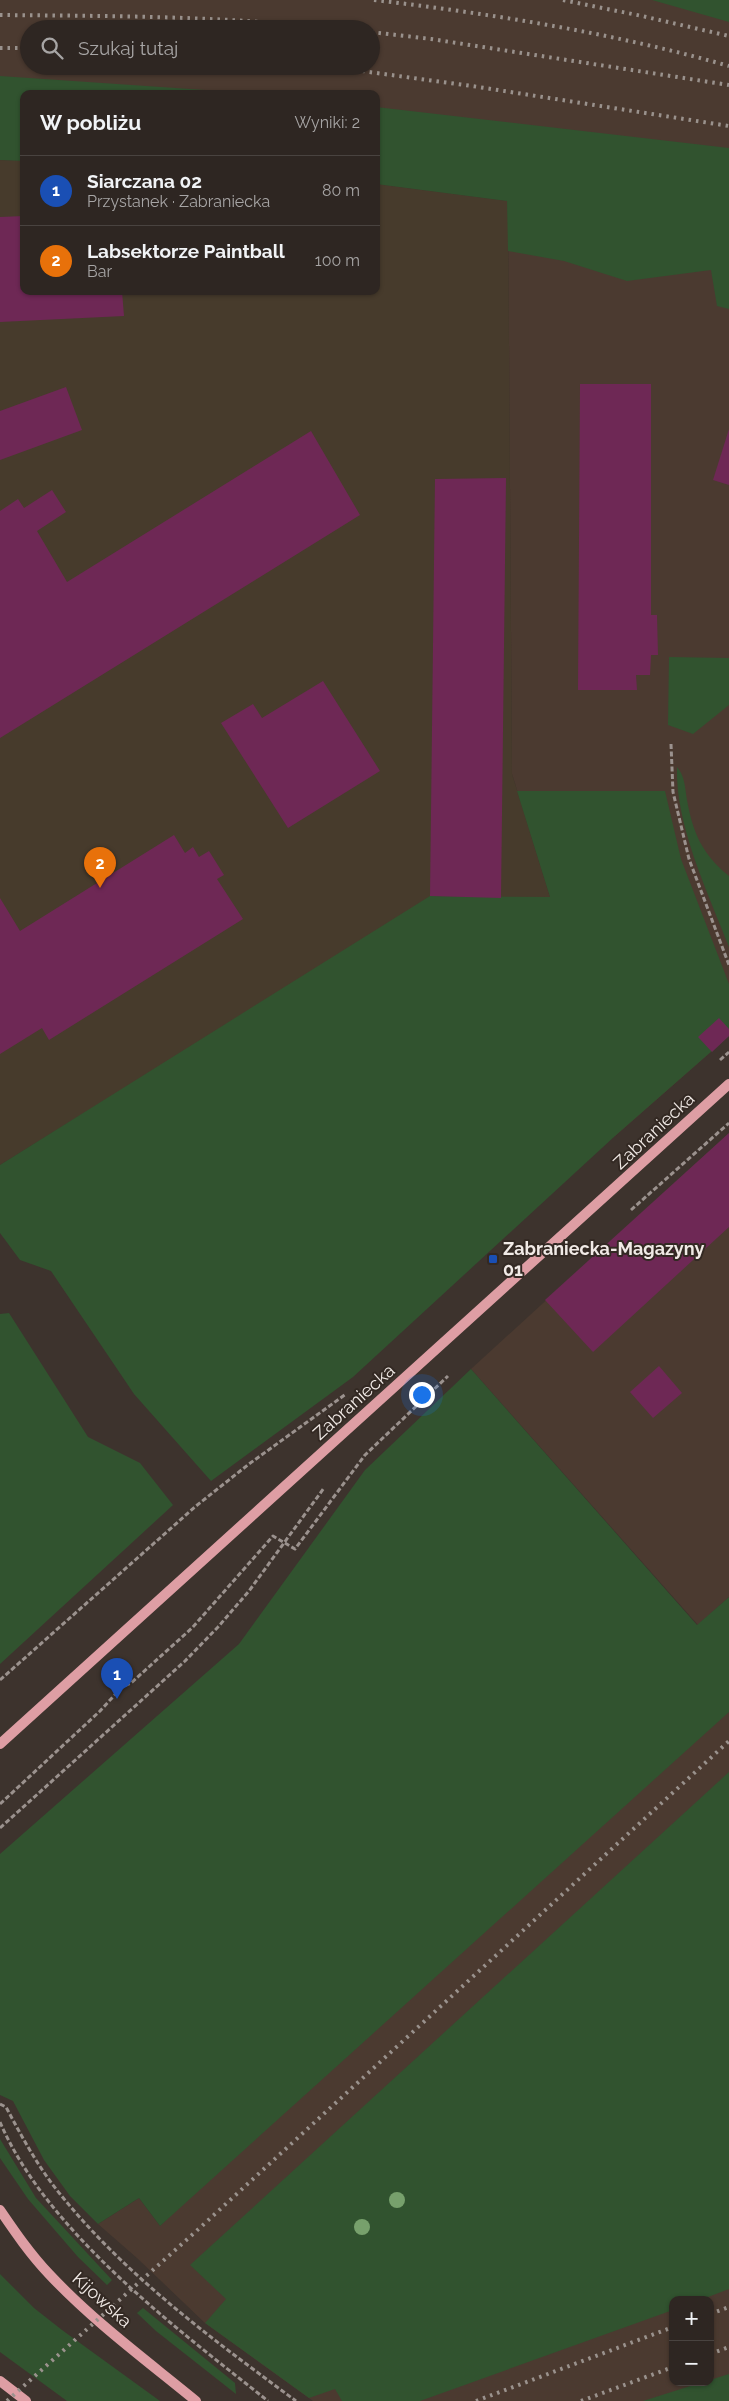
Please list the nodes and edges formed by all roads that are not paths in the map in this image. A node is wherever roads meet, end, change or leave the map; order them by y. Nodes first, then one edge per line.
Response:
1 (729, 1084) edge
2 (0, 1744) edge
3 (0, 2210) edge
4 (0, 2381) edge
5 (26, 2401) edge
6 (196, 2401) edge

1 - 2 main road, Zabraniecka
3 - 6 main road, Kijowska
4 - 5 main road

